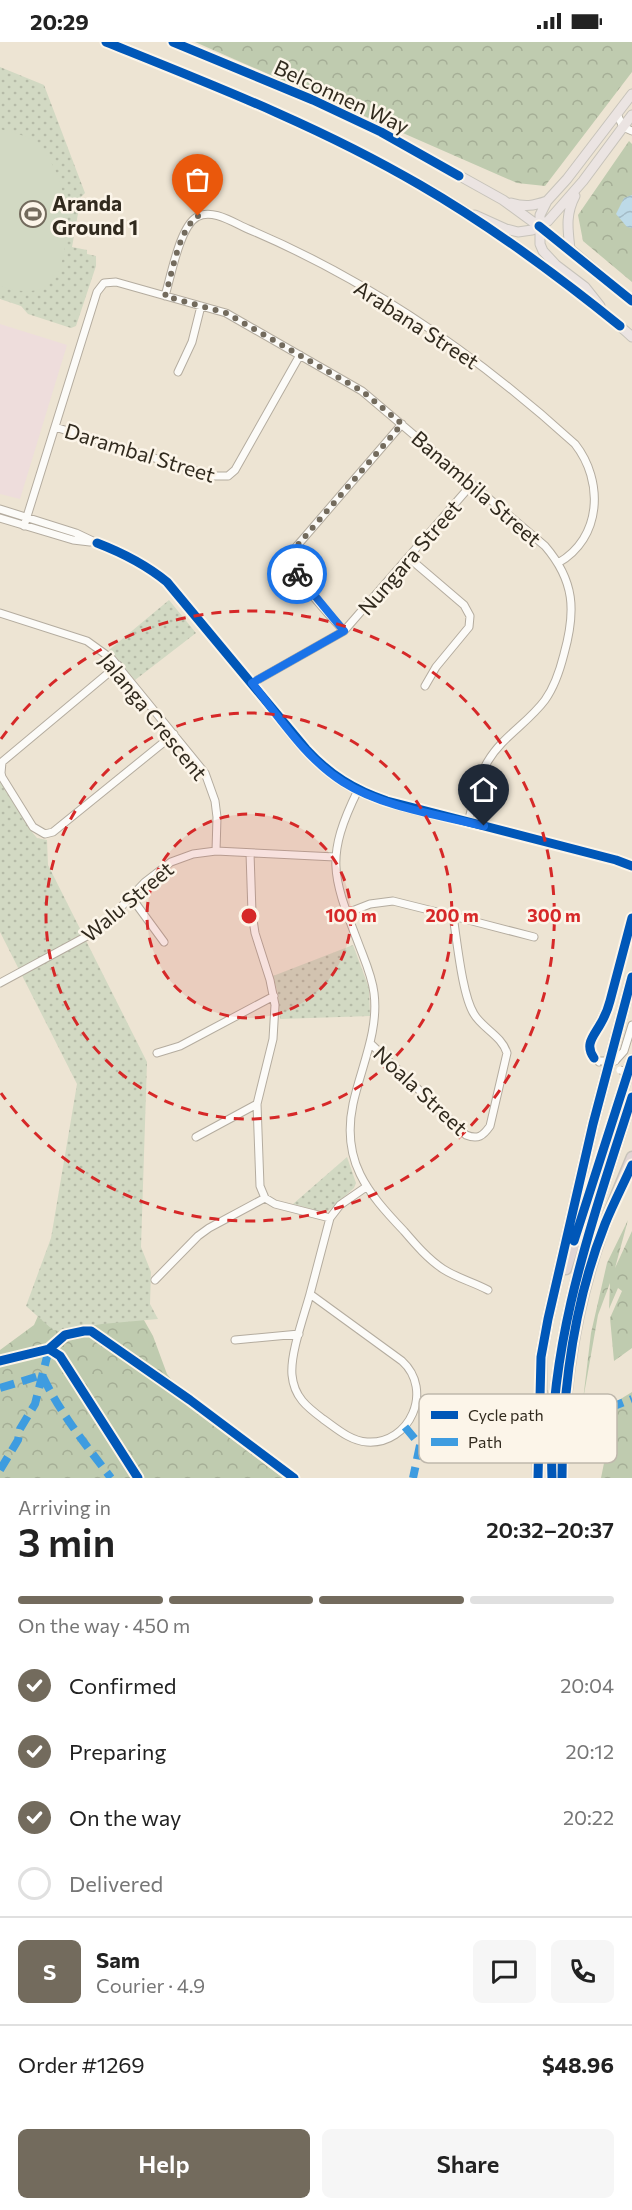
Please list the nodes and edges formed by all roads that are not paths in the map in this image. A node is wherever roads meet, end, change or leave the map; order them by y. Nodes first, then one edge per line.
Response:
1 (106, 42) edge
2 (173, 42) edge
3 (632, 94) edge
4 (617, 114) junction
5 (632, 117) edge
6 (627, 129) edge
7 (583, 181) junction
8 (503, 200) junction
9 (547, 201) junction
10 (465, 211) junction
11 (539, 226) junction
12 (570, 249) junction
13 (165, 296) junction
14 (632, 301) edge
15 (201, 306) junction
16 (609, 317) junction
17 (632, 337) edge
18 (300, 356) junction
19 (178, 372) dead end
20 (402, 424) junction
21 (55, 427) junction
22 (472, 484) junction
23 (0, 509) edge
24 (27, 517) junction
25 (0, 519) edge
26 (24, 526) junction
27 (97, 543) junction
28 (409, 558) junction
29 (558, 563) junction
30 (0, 613) edge
31 (344, 631) junction
32 (118, 665) junction
33 (252, 683) junction
34 (425, 686) dead end
35 (174, 734) junction
36 (358, 790) junction
37 (468, 822) junction
38 (216, 851) junction
39 (250, 853) junction
40 (335, 857) junction
41 (632, 866) edge
42 (131, 897) junction
43 (346, 913) junction
44 (453, 916) junction
45 (632, 918) edge
46 (534, 937) dead end
47 (164, 942) dead end
48 (632, 977) edge
49 (0, 983) edge
50 (274, 996) junction
51 (632, 1025) edge
52 (370, 1043) junction
53 (157, 1053) dead end
54 (632, 1060) edge
55 (616, 1066) junction
56 (632, 1074) edge
57 (632, 1097) edge
58 (257, 1104) junction
59 (196, 1137) dead end
60 (632, 1157) edge
61 (632, 1165) edge
62 (366, 1187) junction
63 (266, 1198) junction
64 (330, 1218) junction
65 (605, 1224) junction
66 (155, 1280) dead end
67 (488, 1290) dead end
68 (310, 1294) junction
69 (299, 1334) junction
70 (235, 1340) dead end
71 (541, 1394) edge
72 (541, 1394) edge
73 (554, 1394) edge
74 (565, 1394) edge
75 (539, 1463) edge
76 (552, 1463) edge
77 (562, 1463) edge
78 (538, 1478) edge
79 (552, 1478) edge
80 (562, 1478) edge

1 - 10 main road, Belconnen Way
2 - 8 main road, Belconnen Way
3 - 4 main road
4 - 5 street
4 - 6 street
4 - 9 main road
5 - 6 main road
6 - 7 main road
7 - 11 main road
7 - 12 main road
8 - 9 main road
8 - 11 main road, Belconnen Way
9 - 11 main road
10 - 11 main road
10 - 16 main road, Belconnen Way
11 - 12 main road, Belconnen Way
11 - 16 main road
12 - 14 main road, Belconnen Way
13 - 15 street, Banambila Street
13 - 21 street, Banambila Street
13 - 29 street, Arabana Street
15 - 18 street, Banambila Street
15 - 19 street
16 - 17 main road, Belconnen Way
18 - 20 street, Banambila Street
18 - 21 street, Darambal Street
20 - 22 street, Banambila Street
20 - 31 street
21 - 24 street, Banambila Street
22 - 28 street, Nungara Street
22 - 29 street, Banambila Street
23 - 24 street
24 - 26 street, Banambila Street
24 - 27 street
25 - 26 street
26 - 27 street
27 - 33 street
28 - 31 street, Nungara Street
28 - 34 street
29 - 37 street, Banambila Street
30 - 32 street, Jalanga Crescent
31 - 33 street, Nungara Street
32 - 35 street, Jalanga Crescent
32 - 35 street
33 - 36 street
35 - 38 street, Jalanga Crescent
36 - 37 street
36 - 40 street
37 - 41 street
38 - 39 street, Walu Street
38 - 42 street, Walu Street
39 - 40 street, Walu Street
39 - 50 street
40 - 43 street
42 - 47 street
42 - 49 street, Walu Street
43 - 44 street
43 - 52 street
44 - 46 street
44 - 52 street, Noala Street
45 - 55 street, bridge
48 - 71 highway
50 - 53 street
50 - 58 street
51 - 55 street
52 - 62 street
54 - 72 highway
55 - 56 street, bridge
57 - 73 highway
58 - 59 street
58 - 63 street
60 - 65 highway
61 - 65 highway
62 - 64 street
62 - 67 street
63 - 64 street
63 - 66 street
64 - 68 street
65 - 74 highway
68 - 69 street
68 - 69 street
69 - 70 street
75 - 78 highway
76 - 79 highway
77 - 80 highway

